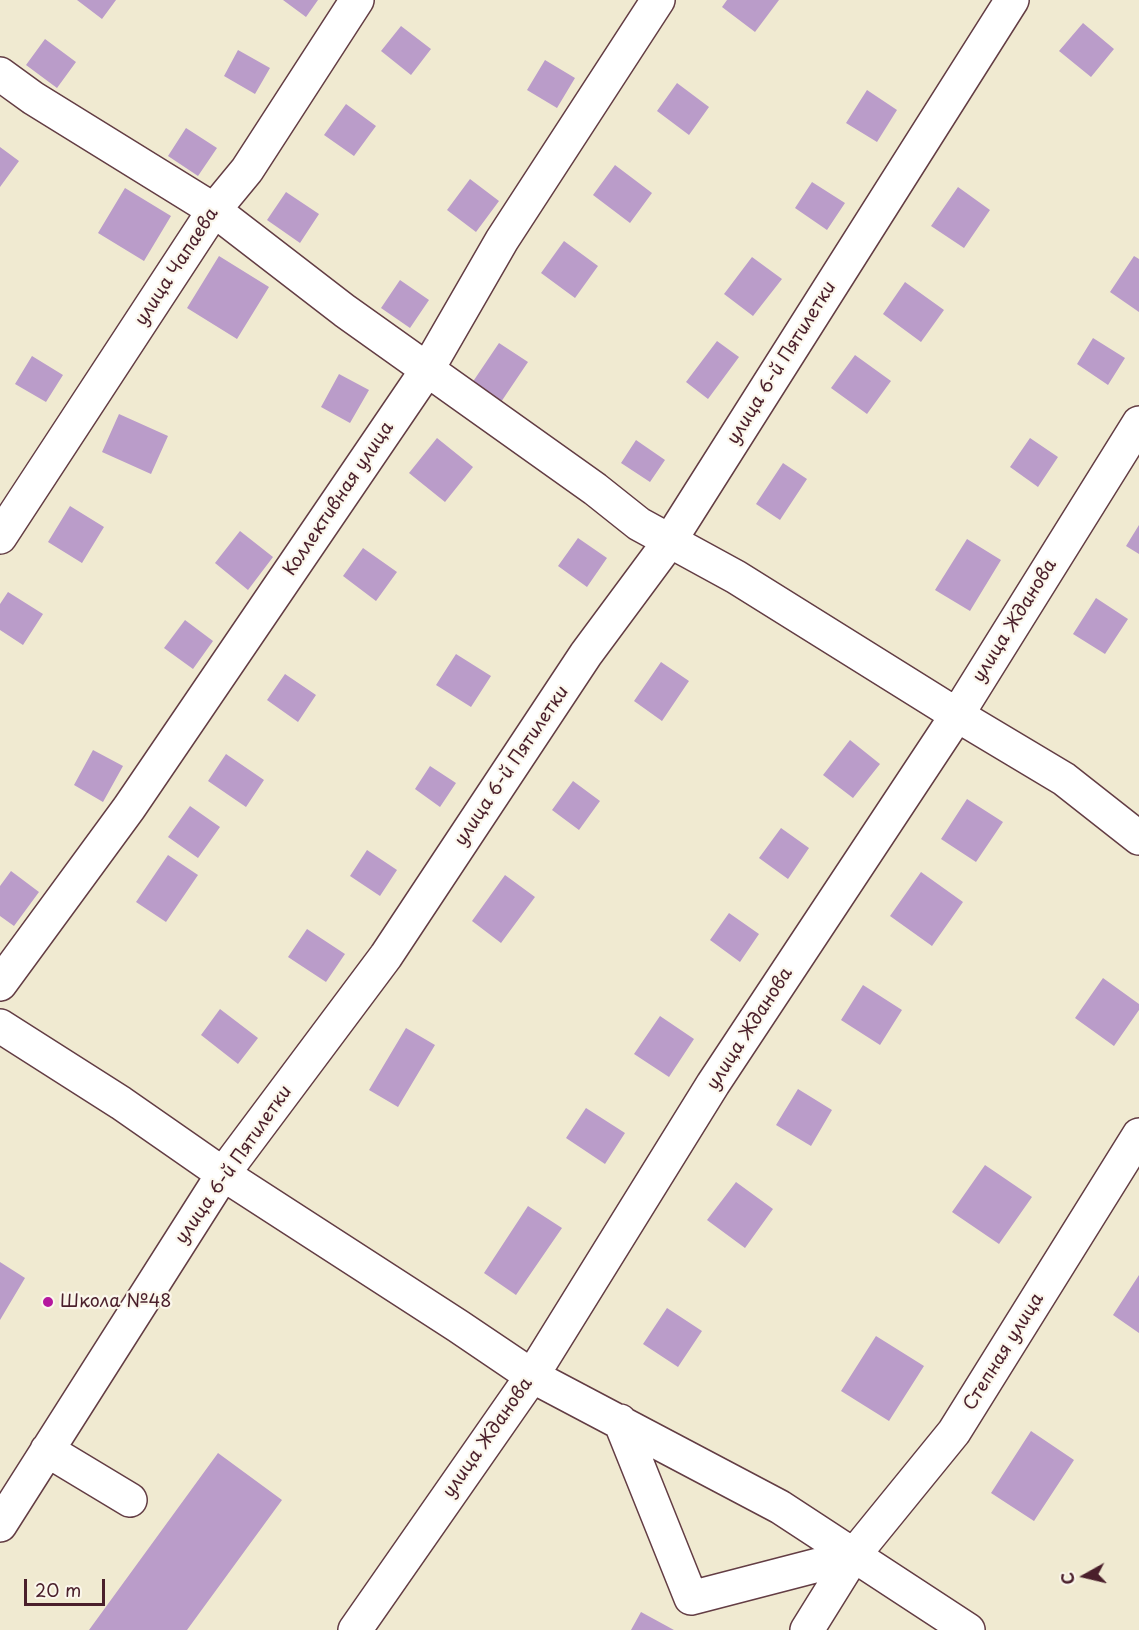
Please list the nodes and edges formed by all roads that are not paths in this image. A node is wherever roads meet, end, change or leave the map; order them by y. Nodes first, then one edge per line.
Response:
1 (357, 0) edge
2 (658, 0) edge
3 (1012, 0) edge
4 (0, 74) edge
5 (214, 210) junction
6 (427, 370) junction
7 (1139, 423) edge
8 (0, 537) edge
9 (669, 542) junction
10 (957, 715) junction
11 (1139, 838) edge
12 (0, 984) edge
13 (0, 1026) edge
14 (1139, 1136) edge
15 (223, 1174) junction
16 (532, 1376) junction
17 (620, 1422) junction
18 (47, 1450) junction
19 (130, 1500) dead end
20 (0, 1525) edge
21 (853, 1556) junction
22 (355, 1630) edge
23 (807, 1630) edge
24 (968, 1630) edge

1 - 5 street, улица Чапаева
2 - 6 street, Коллективная улица
3 - 9 street, улица 6-й Пятилетки
4 - 5 street
5 - 6 street
5 - 8 street, улица Чапаева
6 - 9 street
6 - 12 street, Коллективная улица
7 - 10 street, улица Жданова
9 - 10 street
9 - 15 street, улица 6-й Пятилетки
10 - 11 street
10 - 16 street, улица Жданова
13 - 15 street
14 - 21 street, Степная улица
15 - 16 street
15 - 18 street, улица 6-й Пятилетки
16 - 17 street
16 - 22 street, улица Жданова
17 - 21 street
17 - 21 street
18 - 19 street
18 - 20 street, улица 6-й Пятилетки
21 - 23 street, Степная улица
21 - 24 street

